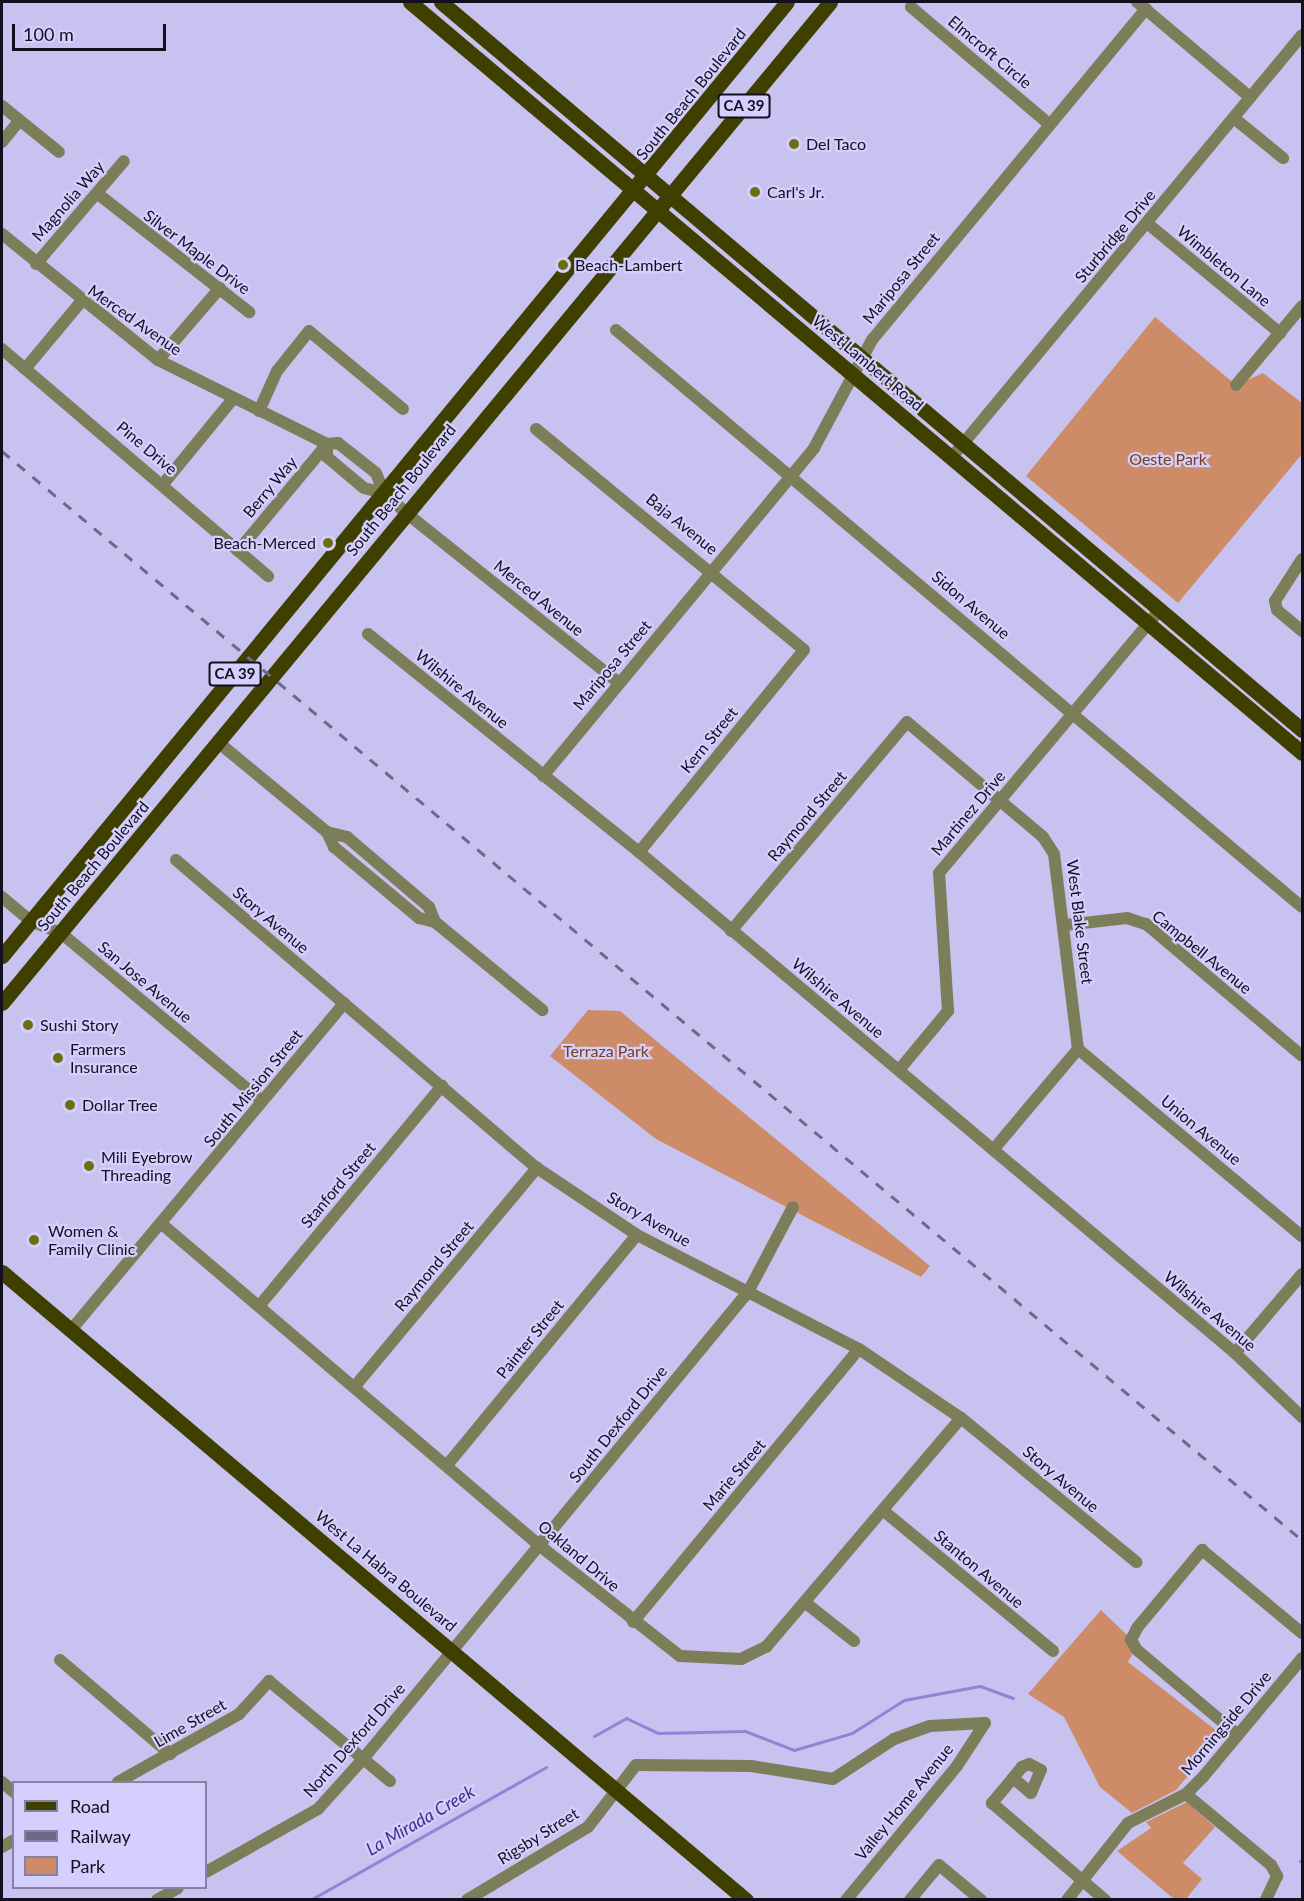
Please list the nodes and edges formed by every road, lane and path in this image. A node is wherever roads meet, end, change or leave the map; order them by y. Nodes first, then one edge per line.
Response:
1 (410, 2) edge
2 (441, 2) edge
3 (788, 2) edge
4 (830, 2) edge
5 (1141, 5) edge
6 (911, 7) dead end
7 (1302, 35) edge
8 (1250, 97) junction
9 (2, 106) edge
10 (1235, 119) junction
11 (19, 122) junction
12 (1048, 123) junction
13 (2, 141) edge
14 (59, 152) dead end
15 (1283, 158) dead end
16 (124, 160) dead end
17 (649, 176) junction
18 (636, 192) junction
19 (98, 194) junction
20 (671, 195) junction
21 (658, 211) junction
22 (1147, 223) junction
23 (6, 238) edge
24 (2, 253) edge
25 (36, 264) junction
26 (220, 288) junction
27 (80, 303) junction
28 (1302, 306) edge
29 (249, 312) dead end
30 (616, 330) dead end
31 (1280, 333) junction
32 (2, 349) edge
33 (863, 357) junction
34 (158, 360) junction
35 (25, 369) junction
36 (854, 375) junction
37 (1236, 385) dead end
38 (232, 400) junction
39 (403, 409) dead end
40 (259, 411) junction
41 (536, 429) dead end
42 (964, 443) junction
43 (327, 444) junction
44 (952, 457) junction
45 (792, 476) junction
46 (164, 483) junction
47 (384, 493) junction
48 (405, 512) junction
49 (237, 551) junction
50 (1302, 559) edge
51 (714, 571) junction
52 (268, 576) dead end
53 (1160, 610) junction
54 (1149, 623) junction
55 (1302, 631) edge
56 (368, 634) dead end
57 (804, 650) joint
58 (618, 682) junction
59 (1073, 713) junction
60 (907, 722) joint
61 (1302, 730) edge
62 (219, 743) junction
63 (1302, 753) edge
64 (543, 776) junction
65 (999, 801) junction
66 (639, 852) junction
67 (176, 860) dead end
68 (2, 897) edge
69 (1302, 907) edge
70 (31, 921) junction
71 (1065, 925) junction
72 (731, 931) junction
73 (61, 933) junction
74 (2, 956) edge
75 (2, 1003) edge
76 (344, 1003) junction
77 (542, 1010) dead end
78 (1078, 1049) junction
79 (1302, 1056) edge
80 (899, 1070) junction
81 (442, 1086) junction
82 (262, 1101) junction
83 (993, 1150) junction
84 (537, 1168) junction
85 (793, 1207) dead end
86 (163, 1224) junction
87 (637, 1235) junction
88 (1302, 1236) edge
89 (2, 1272) edge
90 (1302, 1274) edge
91 (748, 1292) junction
92 (260, 1305) junction
93 (71, 1330) junction
94 (859, 1349) junction
95 (1235, 1353) junction
96 (356, 1385) junction
97 (1302, 1417) edge
98 (961, 1418) junction
99 (448, 1464) junction
100 (885, 1512) junction
101 (540, 1546) junction
102 (1136, 1562) dead end
103 (807, 1604) junction
104 (633, 1622) junction
105 (1302, 1633) edge
106 (854, 1641) dead end
107 (1053, 1651) dead end
108 (453, 1652) junction
109 (1302, 1658) edge
110 (60, 1660) dead end
111 (1238, 1735) junction
112 (170, 1754) junction
113 (363, 1759) junction
114 (1013, 1778) dead end
115 (120, 1781) edge
116 (390, 1781) dead end
117 (619, 1792) junction
118 (1186, 1794) junction
119 (207, 1871) edge
120 (1080, 1879) junction
121 (174, 1889) edge
122 (157, 1899) edge
123 (467, 1899) edge
124 (746, 1899) edge
125 (846, 1899) edge
126 (910, 1899) edge
127 (981, 1899) edge
128 (1067, 1899) edge
129 (1105, 1899) edge
130 (1266, 1899) edge

1 - 18 main road, West Lambert Road
2 - 17 main road, West Lambert Road
3 - 17 main road, South Beach Boulevard / CA 39
4 - 20 main road, South Beach Boulevard / CA 39
5 - 8 street
5 - 12 street, Mariposa Street
6 - 12 street, Elmcroft Circle
7 - 8 street, Sturbridge Drive
8 - 10 street, Sturbridge Drive
9 - 11 street
10 - 15 street
10 - 22 street, Sturbridge Drive
11 - 13 street
11 - 14 street
12 - 33 street, Mariposa Street
16 - 19 street, Magnolia Way
17 - 18 main road, South Beach Boulevard / CA 39
17 - 20 main road, West Lambert Road
18 - 21 main road, West Lambert Road
18 - 47 main road, South Beach Boulevard / CA 39
19 - 25 street, Magnolia Way
19 - 26 street, Silver Maple Drive
20 - 21 main road, South Beach Boulevard / CA 39
20 - 33 main road, West Lambert Road
21 - 36 main road, West Lambert Road
21 - 48 main road, South Beach Boulevard / CA 39
22 - 31 street, Wimbleton Lane
22 - 42 street, Sturbridge Drive
23 - 24 street
23 - 25 street, Merced Avenue
25 - 27 street, Merced Avenue
26 - 29 street, Silver Maple Drive
26 - 34 street
27 - 34 street, Merced Avenue
27 - 35 street
28 - 31 street
30 - 45 street, Sidon Avenue
31 - 37 street
32 - 35 street, Pine Drive
33 - 36 street, Mariposa Street
33 - 42 main road, West Lambert Road
34 - 38 street, Merced Avenue
35 - 46 street, Pine Drive
36 - 44 main road, West Lambert Road
36 - 45 street, Mariposa Street
38 - 40 street, Merced Avenue
38 - 46 street
39 - 40 street
40 - 43 street, Merced Avenue
41 - 51 street, Baja Avenue
42 - 44 street, Sturbridge Drive
42 - 53 main road, West Lambert Road
43 - 47 street, Merced Avenue
43 - 47 street, Merced Avenue
43 - 49 street, Berry Way
44 - 54 main road, West Lambert Road
45 - 51 street, Mariposa Street
45 - 59 street, Sidon Avenue
46 - 49 street, Pine Drive
47 - 48 street, Merced Avenue
47 - 70 main road, South Beach Boulevard / CA 39
48 - 58 street, Merced Avenue
48 - 62 main road, South Beach Boulevard / CA 39
49 - 52 street, Pine Drive
50 - 55 street
51 - 57 street, Baja Avenue
51 - 58 street, Mariposa Street
53 - 54 street, Martinez Drive
53 - 61 main road, West Lambert Road
54 - 59 street, Martinez Drive
54 - 63 main road, West Lambert Road
56 - 64 street, Wilshire Avenue
57 - 66 street, Kern Street
58 - 64 street, Mariposa Street
59 - 65 street, Martinez Drive
59 - 69 street, Sidon Avenue
60 - 65 street, West Blake Street
60 - 72 street, Raymond Street
62 - 73 main road, South Beach Boulevard / CA 39
62 - 77 street
64 - 66 street, Wilshire Avenue
65 - 71 street, West Blake Street
65 - 80 street, Martinez Drive
66 - 72 street, Wilshire Avenue
67 - 76 street, Story Avenue
68 - 70 street, San Jose Avenue
70 - 73 street, San Jose Avenue
70 - 74 main road, South Beach Boulevard / CA 39
71 - 78 street, West Blake Street
71 - 79 street, Campbell Avenue
72 - 80 street, Wilshire Avenue
73 - 75 main road, South Beach Boulevard / CA 39
73 - 82 street, San Jose Avenue
76 - 81 street, Story Avenue
76 - 82 street, South Mission Street
78 - 83 street
78 - 88 street, Union Avenue
80 - 83 street, Wilshire Avenue
81 - 84 street, Story Avenue
81 - 92 street, Stanford Street
82 - 86 street, South Mission Street
83 - 95 street, Wilshire Avenue
84 - 87 street, Story Avenue
84 - 96 street, Raymond Street
85 - 91 street, South Dexford Drive
86 - 92 street, Oakland Drive
86 - 93 street, South Mission Street
87 - 91 street, Story Avenue
87 - 99 street, Painter Street
89 - 93 main road, West La Habra Boulevard
90 - 95 street
91 - 94 street, Story Avenue
91 - 101 street, South Dexford Drive
92 - 96 street, Oakland Drive
93 - 108 main road, West La Habra Boulevard
94 - 98 street, Story Avenue
94 - 104 street, Marie Street
95 - 97 street, Wilshire Avenue
96 - 99 street, Oakland Drive
98 - 100 street, Oakland Drive
98 - 102 street, Story Avenue
99 - 101 street, Oakland Drive
100 - 103 street, Oakland Drive
100 - 107 street, Stanton Avenue
101 - 104 street, Oakland Drive
101 - 108 street, South Dexford Drive
103 - 104 street, Oakland Drive
103 - 106 street
105 - 111 street
108 - 113 street, North Dexford Drive
108 - 117 main road, West La Habra Boulevard
109 - 111 street, Morningside Drive
110 - 112 street
111 - 118 street, Morningside Drive
112 - 113 street, Lime Street
112 - 115 street, Lime Street
113 - 116 street
113 - 119 street, North Dexford Drive
114 - 120 street
117 - 123 street, Rigsby Street
117 - 124 main road, West La Habra Boulevard
117 - 125 street, Valley Home Avenue
118 - 120 street, Morningside Drive
118 - 130 street
120 - 128 street, Morningside Drive
120 - 129 street
121 - 122 street
126 - 127 street

